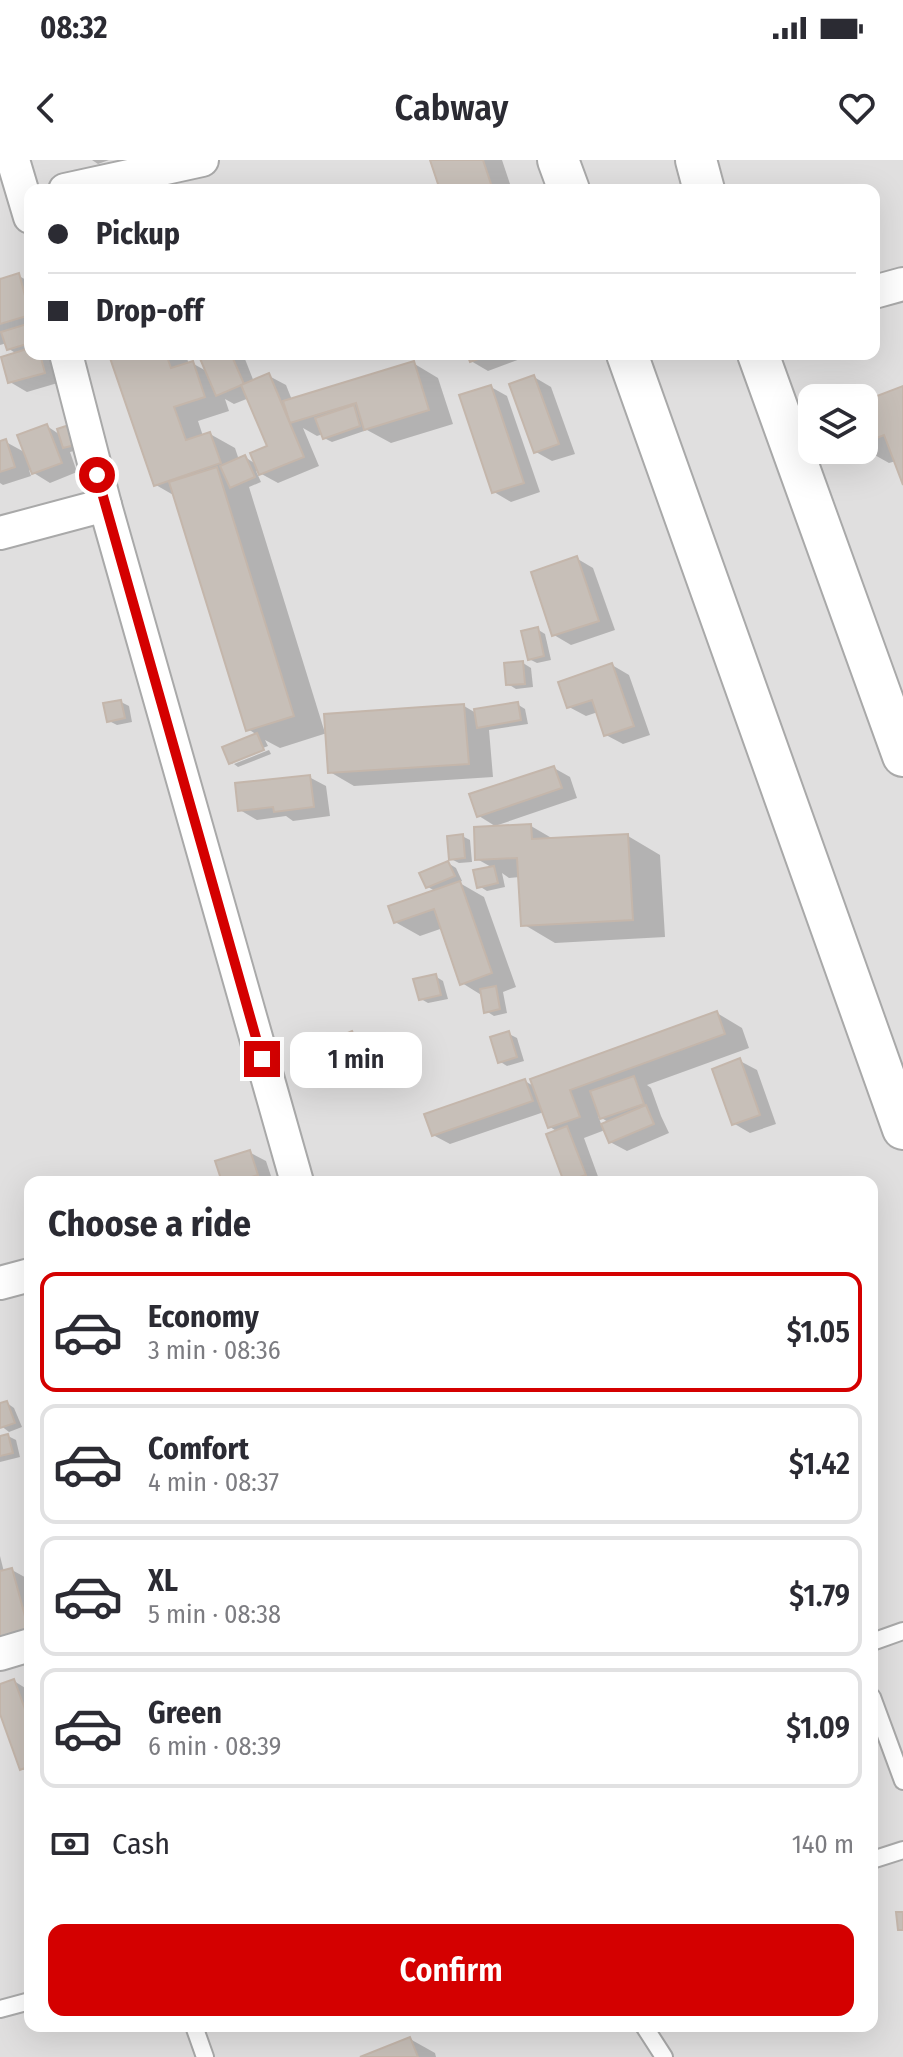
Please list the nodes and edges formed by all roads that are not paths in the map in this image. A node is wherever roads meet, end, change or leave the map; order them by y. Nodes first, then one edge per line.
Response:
1 (13, 160) edge
2 (202, 160) edge
3 (558, 160) edge
4 (696, 160) edge
5 (92, 184) edge
6 (567, 184) edge
7 (702, 184) edge
8 (21, 204) edge
9 (903, 284) edge
10 (880, 290) edge
11 (68, 360) edge
12 (629, 360) edge
13 (760, 360) edge
14 (105, 505) junction
15 (0, 533) edge
16 (903, 756) edge
17 (899, 1108) edge
18 (295, 1176) edge
19 (24, 1277) edge
20 (0, 1283) edge
21 (903, 1631) edge
22 (878, 1640) edge
23 (24, 1647) edge
24 (0, 1654) edge
25 (878, 1713) edge
26 (903, 1781) edge
27 (903, 1850) edge
28 (878, 1858) edge
29 (24, 2003) edge
30 (0, 2009) edge
31 (196, 2032) edge
32 (648, 2032) edge
33 (205, 2057) edge
34 (664, 2057) edge

1 - 8 street
2 - 5 street
3 - 6 street
4 - 7 street
9 - 10 street
11 - 14 street
12 - 17 street
13 - 16 street
14 - 15 street
14 - 18 street
19 - 20 street
21 - 22 lane
23 - 24 street
25 - 26 lane
27 - 28 lane
29 - 30 lane
31 - 33 lane
32 - 34 lane

